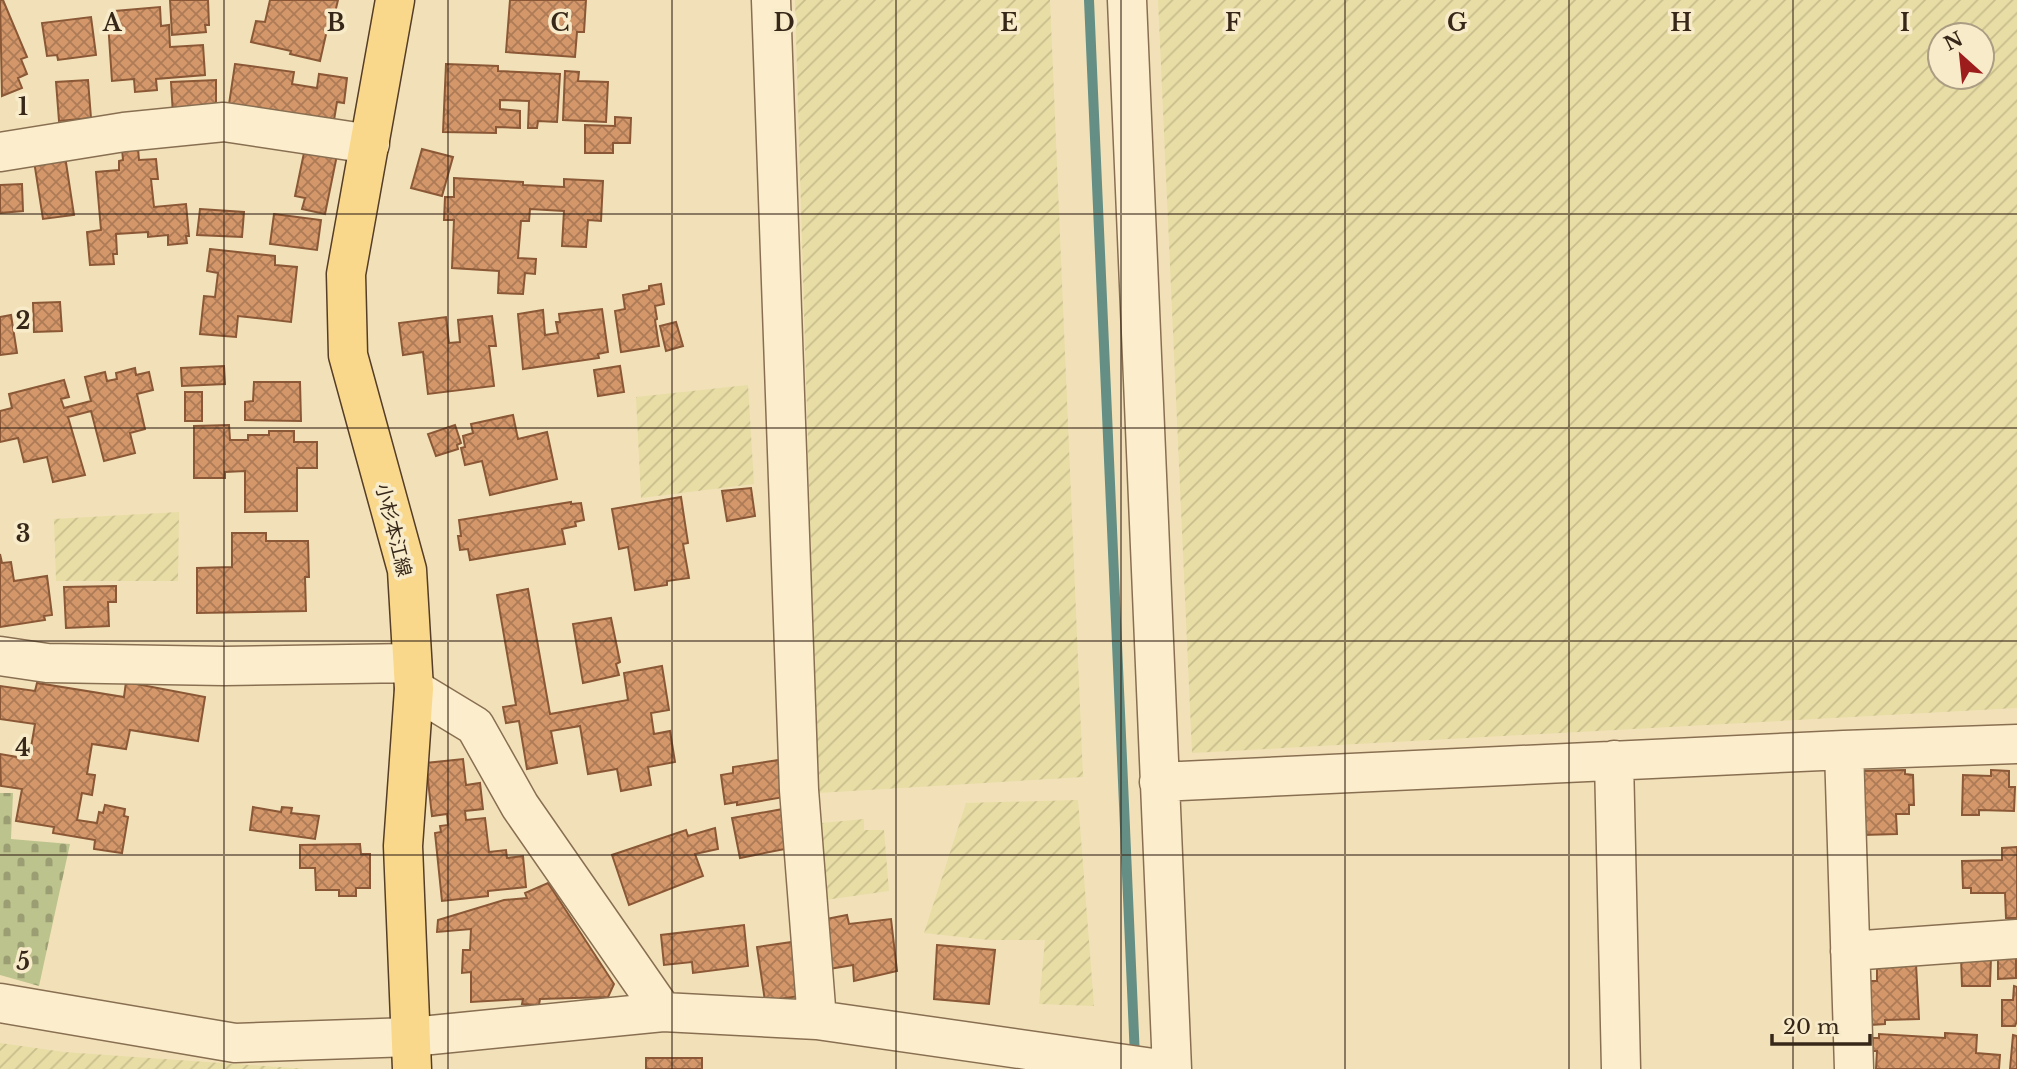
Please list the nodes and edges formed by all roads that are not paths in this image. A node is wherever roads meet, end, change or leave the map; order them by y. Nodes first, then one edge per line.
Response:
1 (395, 0) edge
2 (771, 0) edge
3 (1127, 0) edge
4 (370, 144) junction
5 (0, 152) edge
6 (0, 656) edge
7 (413, 676) junction
8 (2017, 744) edge
9 (1844, 750) junction
10 (1614, 760) junction
11 (1159, 782) junction
12 (2017, 939) edge
13 (1850, 951) junction
14 (0, 1003) edge
15 (663, 1012) junction
16 (817, 1020) junction
17 (412, 1053) edge
18 (1160, 1069) edge
19 (1171, 1069) edge
20 (1621, 1069) edge
21 (1854, 1069) edge

1 - 4 main road, 小杉本江線
2 - 16 street
3 - 11 street
4 - 5 street
4 - 7 main road, 小杉本江線
6 - 7 street
7 - 15 street
7 - 17 main road, 小杉本江線
8 - 9 street
9 - 10 street
9 - 13 street
10 - 11 street
10 - 20 street
11 - 19 street
12 - 13 street
13 - 21 street
14 - 17 street
15 - 16 street
15 - 17 street
16 - 18 street

